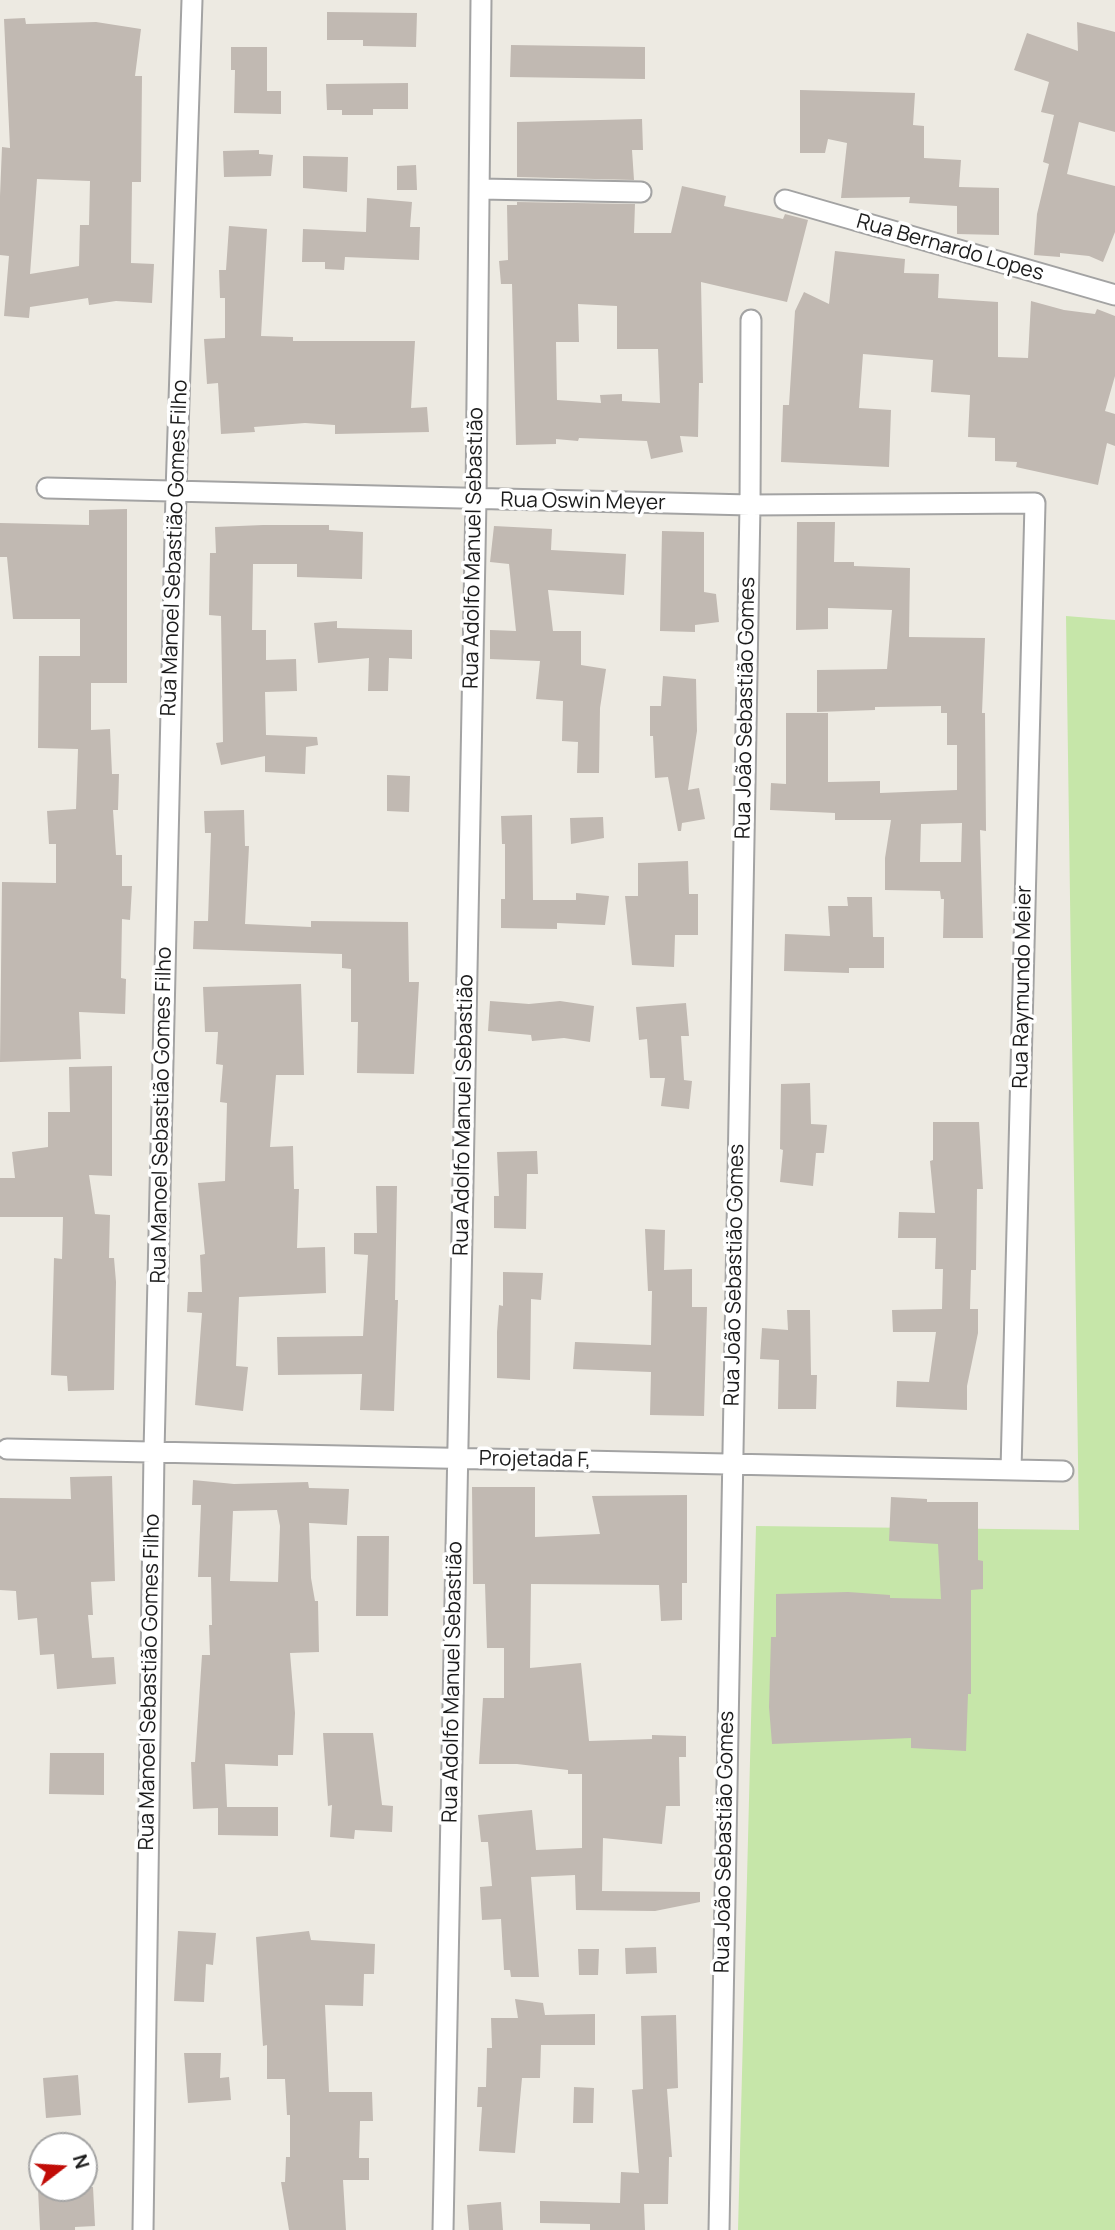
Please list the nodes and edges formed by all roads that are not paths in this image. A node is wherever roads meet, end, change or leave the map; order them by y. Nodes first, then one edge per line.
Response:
1 (192, 0) edge
2 (481, 0) edge
3 (480, 189) junction
4 (641, 192) dead end
5 (785, 200) dead end
6 (1115, 295) edge
7 (751, 320) dead end
8 (47, 488) dead end
9 (176, 493) junction
10 (475, 499) junction
11 (1035, 503) joint
12 (750, 505) junction
13 (7, 1449) dead end
14 (154, 1452) junction
15 (457, 1458) junction
16 (732, 1464) junction
17 (1011, 1470) junction
18 (1063, 1471) dead end
19 (143, 2230) edge
20 (443, 2230) edge
21 (719, 2230) edge

1 - 9 street, Rua Manoel Sebastião Gomes Filho
2 - 3 street, Rua Adolfo Manuel Sebastião
3 - 4 street
3 - 10 street, Rua Adolfo Manuel Sebastião
5 - 6 street, Rua Bernardo Lopes
7 - 12 street, Rua João Sebastião Gomes
8 - 9 street, Rua Oswin Meyer
9 - 10 street, Rua Oswin Meyer
9 - 14 street, Rua Manoel Sebastião Gomes Filho
10 - 12 street, Rua Oswin Meyer
10 - 15 street, Rua Adolfo Manuel Sebastião
11 - 12 street, Rua Oswin Meyer
11 - 17 street, Rua Raymundo Meier
12 - 16 street, Rua João Sebastião Gomes
13 - 14 street, Projetada F,
14 - 15 street, Projetada F,
14 - 19 street, Rua Manoel Sebastião Gomes Filho
15 - 16 street, Projetada F,
15 - 20 street, Rua Adolfo Manuel Sebastião
16 - 17 street, Projetada F,
16 - 21 street, Rua João Sebastião Gomes
17 - 18 street, Projetada F,

